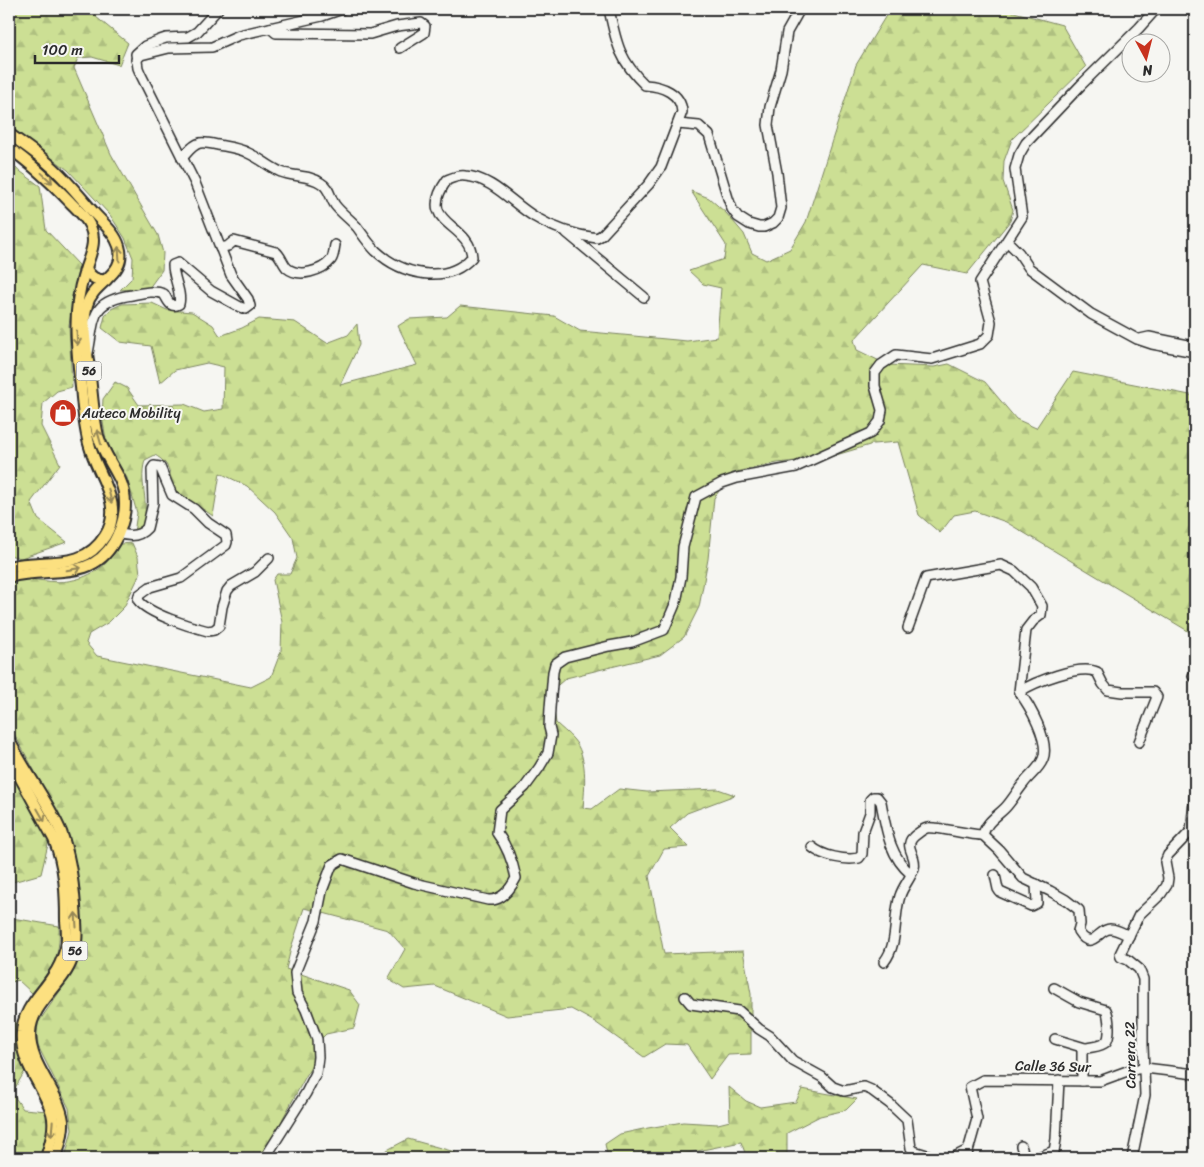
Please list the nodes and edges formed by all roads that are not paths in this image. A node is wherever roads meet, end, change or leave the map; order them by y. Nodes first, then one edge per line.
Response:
1 (218, 9) edge
2 (342, 9) edge
3 (609, 9) edge
4 (800, 9) edge
5 (1156, 9) edge
6 (270, 28) junction
7 (400, 48) dead end
8 (136, 60) junction
9 (678, 124) junction
10 (9, 134) edge
11 (9, 148) edge
12 (182, 158) junction
13 (565, 231) junction
14 (113, 234) junction
15 (93, 241) junction
16 (1007, 241) junction
17 (335, 244) dead end
18 (220, 248) junction
19 (86, 268) junction
20 (106, 280) junction
21 (644, 297) dead end
22 (1137, 339) junction
23 (1195, 347) edge
24 (1195, 352) edge
25 (88, 357) junction
26 (118, 533) junction
27 (269, 558) dead end
28 (9, 567) edge
29 (9, 577) edge
30 (908, 628) dead end
31 (1019, 692) junction
32 (9, 740) edge
33 (1139, 742) dead end
34 (9, 757) edge
35 (1195, 794) edge
36 (983, 835) junction
37 (812, 847) dead end
38 (911, 874) junction
39 (995, 875) dead end
40 (1036, 884) junction
41 (1129, 936) junction
42 (884, 962) dead end
43 (1054, 988) dead end
44 (685, 997) dead end
45 (1055, 1039) dead end
46 (1086, 1048) junction
47 (1145, 1068) junction
48 (1195, 1074) edge
49 (1059, 1080) junction
50 (1082, 1081) junction
51 (1021, 1146) dead end
52 (967, 1154) edge
53 (1054, 1155) edge
54 (46, 1158) edge
55 (56, 1158) edge
56 (265, 1158) edge
57 (950, 1158) edge
58 (1025, 1158) edge
59 (1036, 1158) edge
60 (1132, 1158) edge

1 - 8 street
2 - 6 street
3 - 9 street
4 - 9 street
5 - 16 street
6 - 7 street
6 - 8 street
8 - 12 street
9 - 13 street
10 - 14 main road, 56
11 -> 15 main road
12 - 13 street
12 - 18 street
13 - 21 street
14 - 15 main road
20 -> 14 main road, 56
15 - 19 main road, 56
16 - 22 street
16 - 56 street
17 - 18 street
18 - 25 street
19 - 20 main road
19 -> 28 main road, 56
20 - 25 main road, 56
22 - 23 street
22 - 24 street
26 -> 25 main road, 56
26 - 27 street
29 -> 26 main road, 56
30 - 31 street
31 - 33 street
31 - 36 street
55 -> 32 main road, 56
34 -> 54 main road, 56
35 - 41 street
36 - 38 street
36 - 40 street
37 - 38 street
38 - 42 street
39 - 40 street
40 - 41 street
41 - 47 street, Carrera 22
43 - 46 street
44 - 57 street
45 - 46 street
46 - 50 street
47 - 48 street, Calle 36 Sur
47 - 50 street, Calle 36 Sur
47 - 60 street, Carrera 22
49 - 50 street, Calle 36 Sur
49 - 52 street, Calle 36 Sur
49 - 53 street
51 - 58 street
52 - 57 street
53 - 59 street

